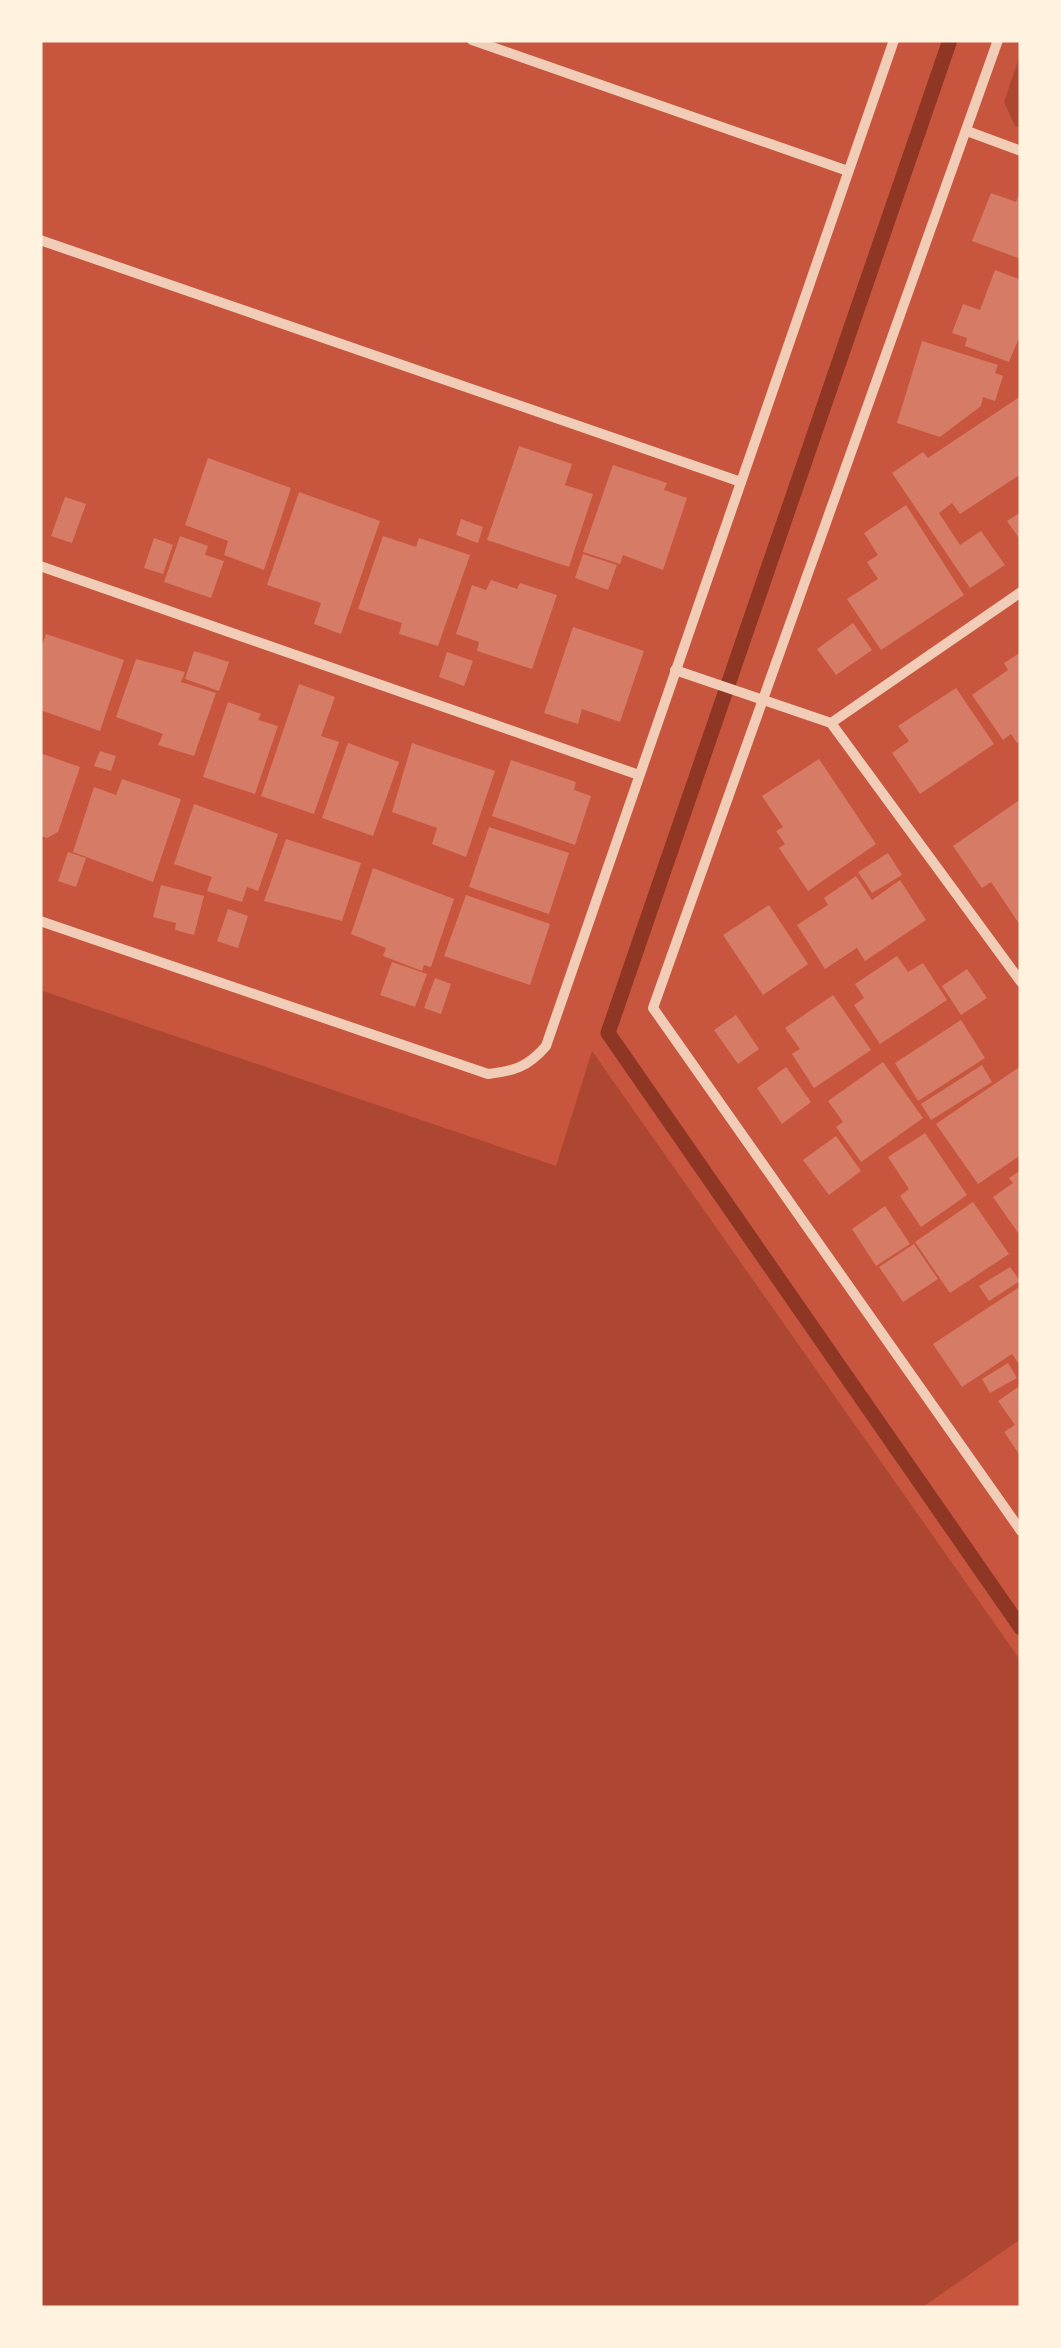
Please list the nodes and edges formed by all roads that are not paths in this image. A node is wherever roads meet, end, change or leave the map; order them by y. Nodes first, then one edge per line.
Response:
1 (472, 40) edge
2 (894, 40) edge
3 (998, 40) edge
4 (966, 131) junction
5 (1021, 151) edge
6 (848, 171) junction
7 (40, 240) edge
8 (741, 482) junction
9 (40, 566) edge
10 (1021, 592) edge
11 (675, 670) junction
12 (764, 700) junction
13 (830, 724) junction
14 (639, 775) junction
15 (40, 921) edge
16 (1020, 980) edge
17 (1021, 1531) edge

1 - 6 street
2 - 6 street
3 - 4 street
4 - 5 street
4 - 12 street
6 - 8 street
7 - 8 street
8 - 11 street
9 - 14 street
10 - 13 street
11 - 12 street
11 - 14 street
12 - 13 street
12 - 17 street
13 - 16 street
14 - 15 street

